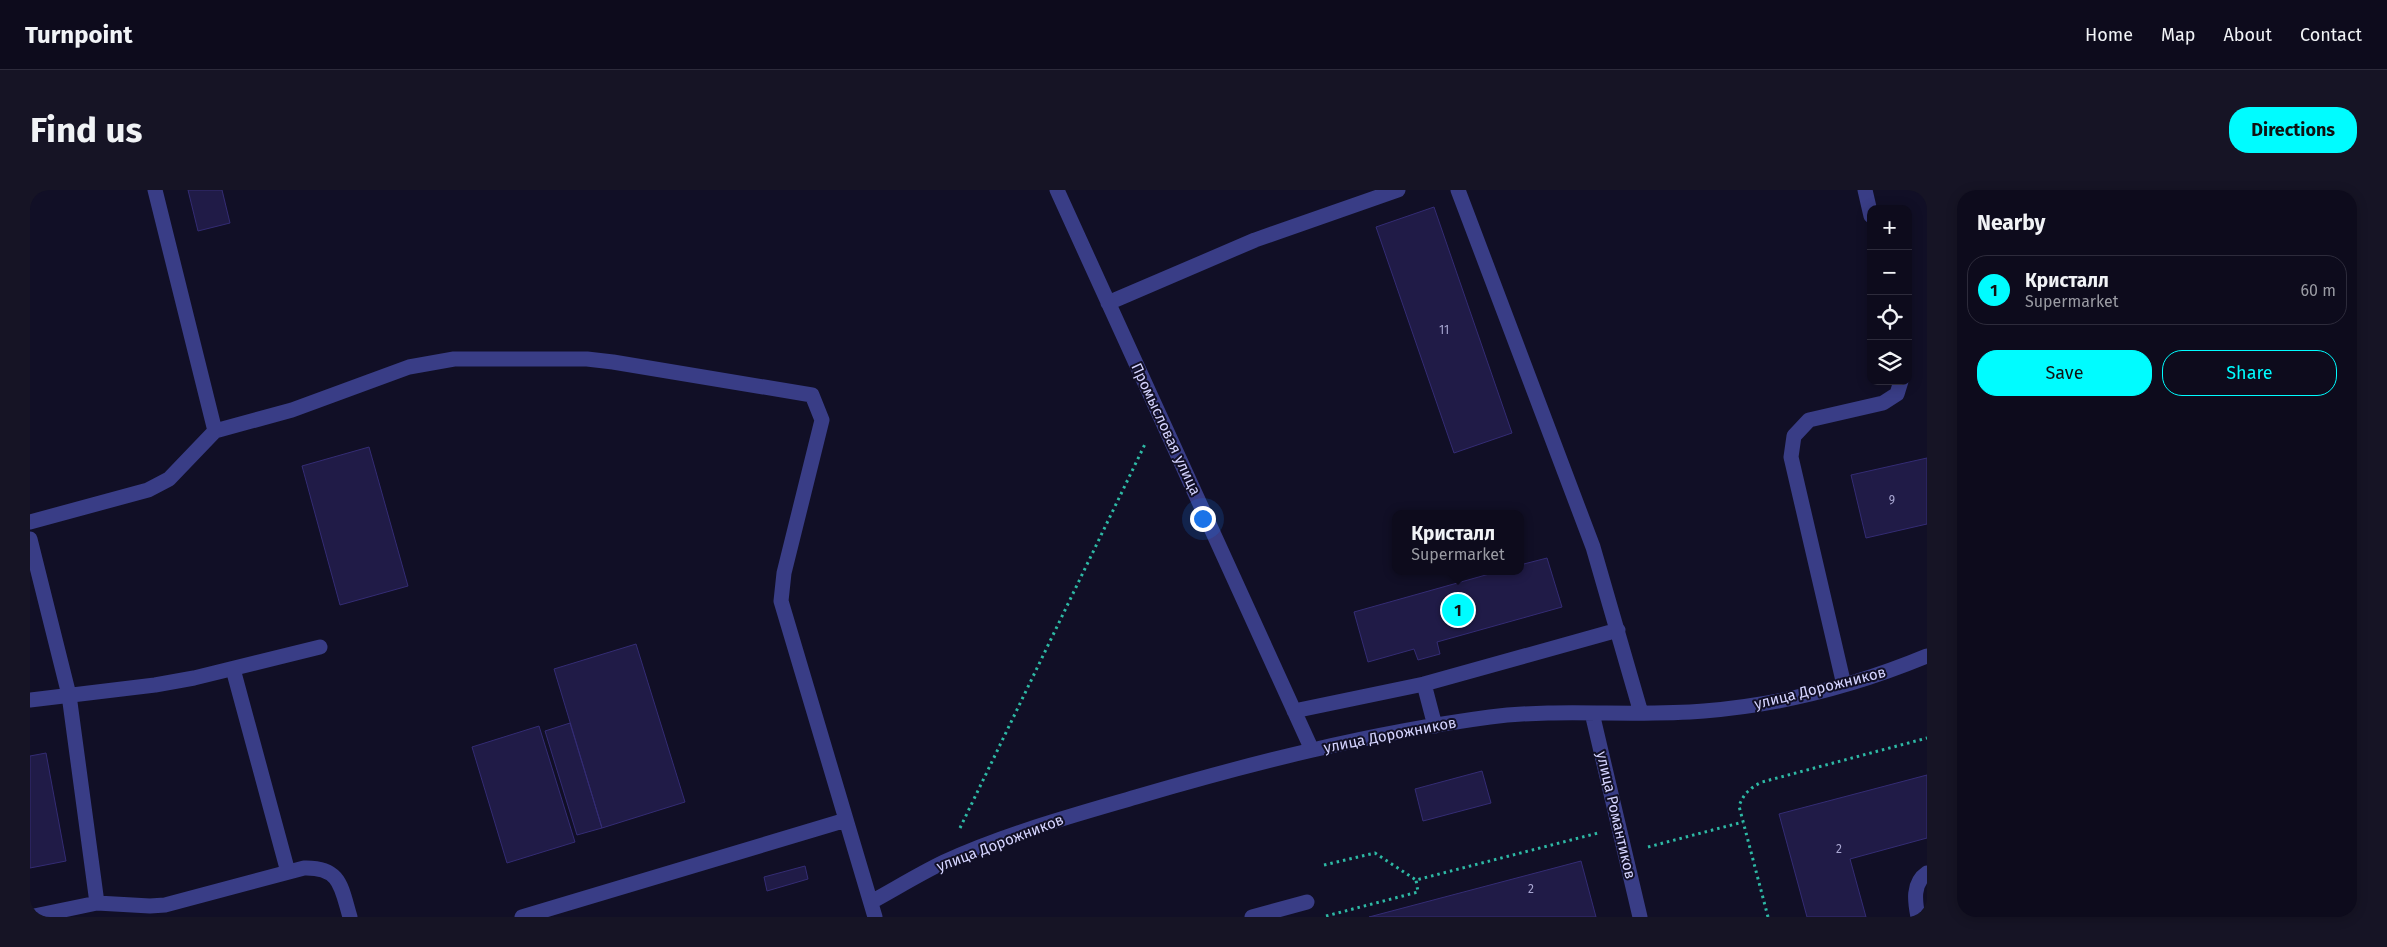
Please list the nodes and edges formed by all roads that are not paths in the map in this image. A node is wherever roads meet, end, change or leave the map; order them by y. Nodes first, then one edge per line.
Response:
1 (155, 190) edge
2 (1057, 190) edge
3 (1398, 190) edge
4 (1458, 190) edge
5 (1865, 190) edge
6 (1868, 205) edge
7 (1108, 303) junction
8 (1900, 385) edge
9 (215, 431) junction
10 (30, 522) edge
11 (30, 539) edge
12 (1618, 630) junction
13 (320, 648) dead end
14 (1927, 656) edge
15 (233, 669) junction
16 (1424, 684) junction
17 (1844, 684) junction
18 (69, 695) junction
19 (30, 700) edge
20 (1294, 711) junction
21 (1592, 713) junction
22 (1641, 713) junction
23 (1435, 726) junction
24 (1312, 750) junction
25 (846, 820) junction
26 (288, 872) junction
27 (1927, 873) edge
28 (1308, 902) dead end
29 (97, 903) junction
30 (873, 910) edge
31 (70, 913) edge
32 (30, 917) edge
33 (350, 917) edge
34 (522, 917) edge
35 (1252, 917) edge
36 (1640, 917) edge
37 (1918, 917) edge

1 - 9 street
2 - 7 street, Промысловая улица
3 - 7 street
4 - 12 street
5 - 6 street
7 - 20 street, Промысловая улица
8 - 17 street
9 - 10 street
9 - 25 street
11 - 18 street
12 - 16 street
12 - 22 street
13 - 15 street
14 - 17 street, улица Дорожников
15 - 18 street
15 - 26 street
16 - 20 street
16 - 23 street
17 - 22 street, улица Дорожников
18 - 19 street
18 - 29 street
20 - 24 street, Промысловая улица
21 - 22 street, улица Дорожников
21 - 23 street, улица Дорожников
21 - 36 street, улица Романтиков
23 - 24 street, улица Дорожников
24 - 30 street, улица Дорожников
25 - 30 street
25 - 34 street
26 - 29 street
26 - 33 street
27 - 37 street
28 - 35 street
29 - 31 street
31 - 32 street

